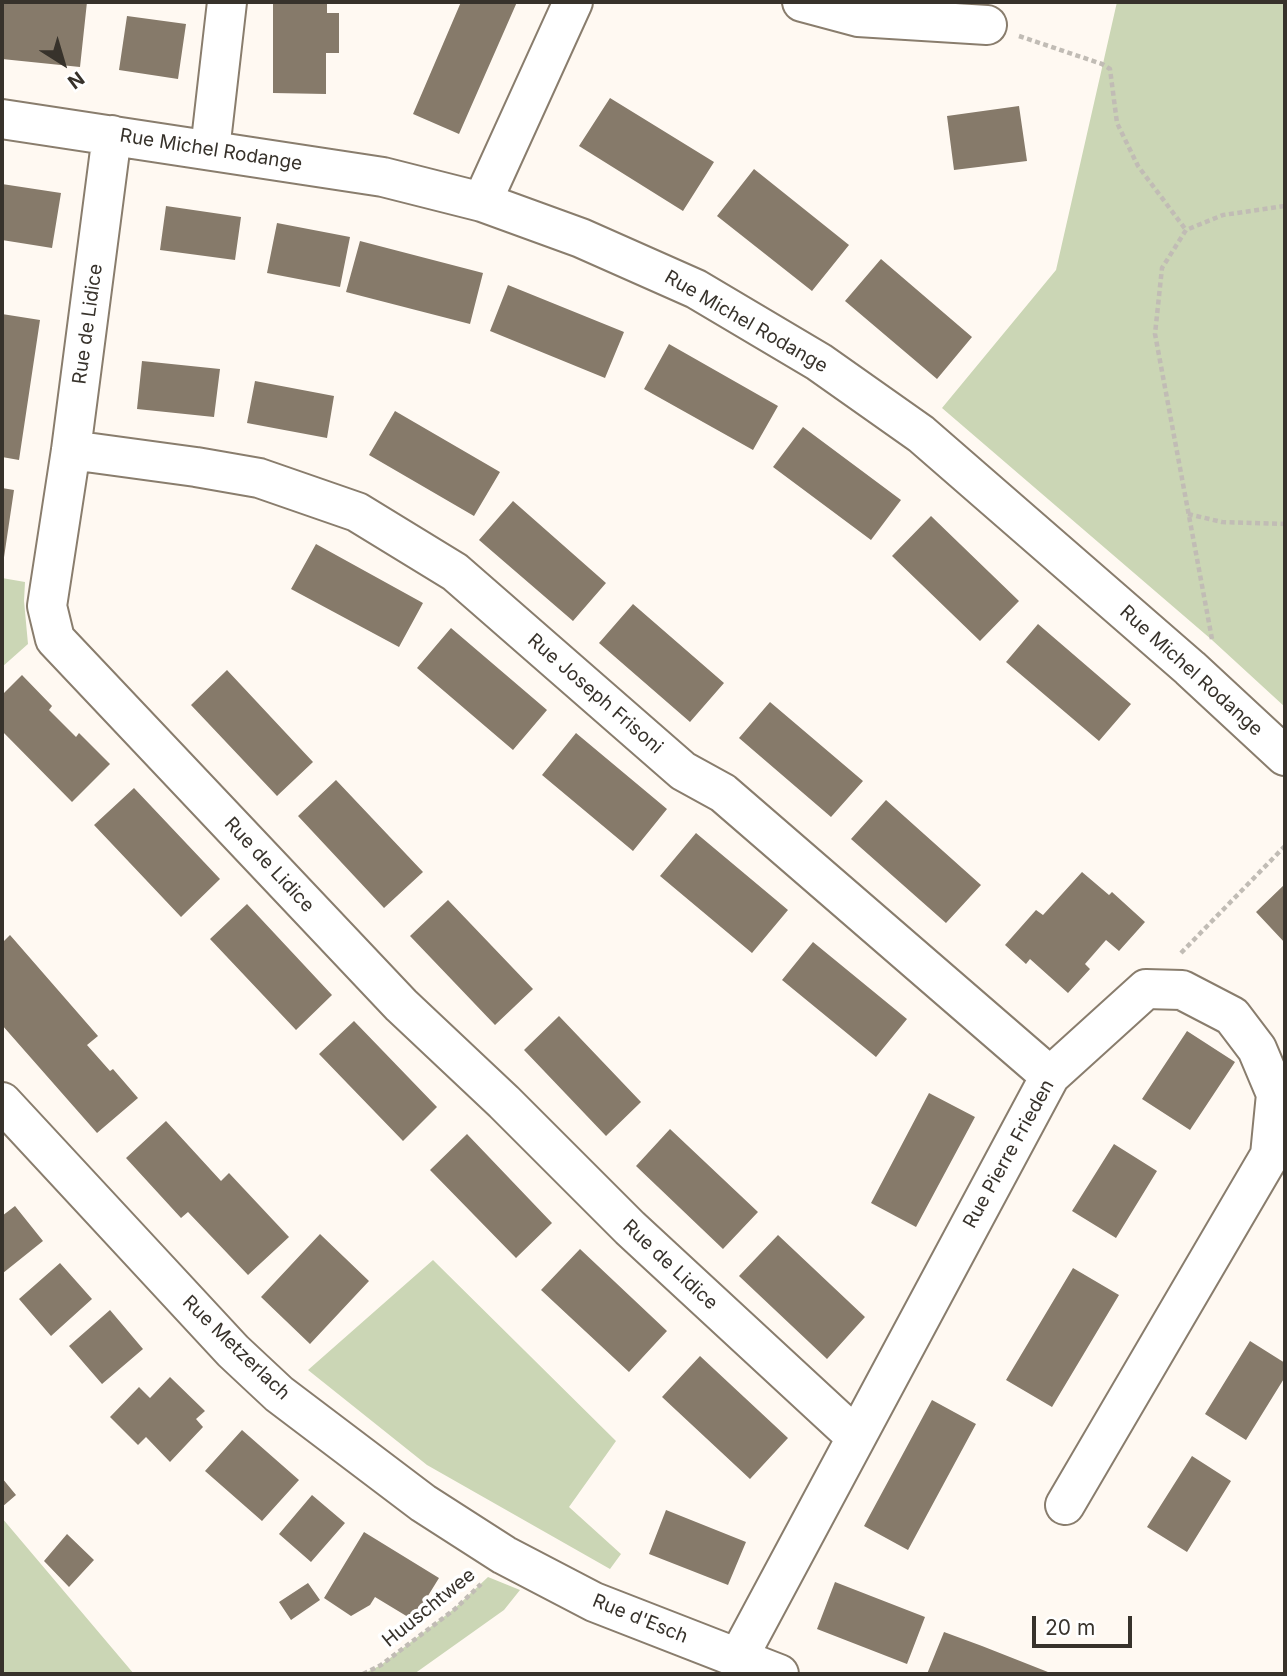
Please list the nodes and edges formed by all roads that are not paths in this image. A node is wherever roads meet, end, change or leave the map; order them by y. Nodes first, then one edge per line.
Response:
1 (227, 2) edge
2 (573, 2) edge
3 (803, 2) edge
4 (987, 25) road end
5 (2, 119) edge
6 (112, 135) junction
7 (210, 150) junction
8 (482, 202) junction
9 (71, 450) junction
10 (1285, 756) edge
11 (1050, 1076) junction
12 (2, 1102) edge
13 (856, 1437) junction
14 (1065, 1506) dead end
15 (504, 1555) joint
16 (738, 1658) junction
17 (779, 1674) edge

1 - 7 street
2 - 8 street
3 - 4 street
5 - 6 street, Rue Michel Rodange
6 - 7 street, Rue Michel Rodange
6 - 9 street, Rue de Lidice
7 - 8 street, Rue Michel Rodange
8 - 10 street, Rue Michel Rodange
9 - 11 street, Rue Joseph Frisoni
9 - 13 street, Rue de Lidice
11 - 13 street, Rue Pierre Frieden
11 - 14 street, Rue Pierre Frieden
12 - 15 street, Rue Metzerlach
13 - 16 street, Rue Pierre Frieden
15 - 16 street, Rue d'Esch
16 - 17 street, Rue d'Esch

